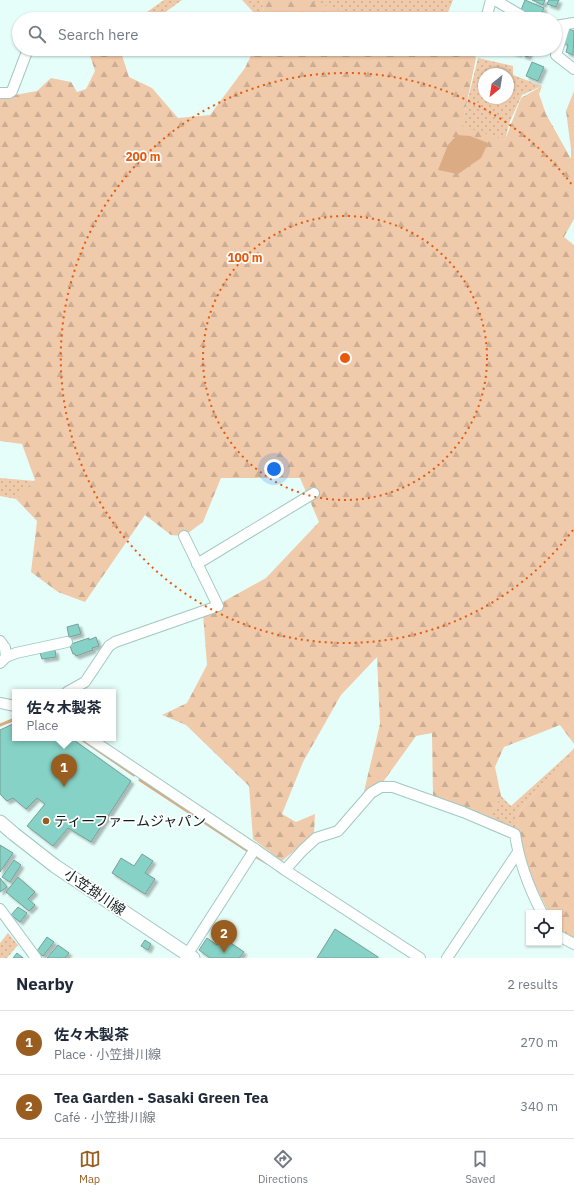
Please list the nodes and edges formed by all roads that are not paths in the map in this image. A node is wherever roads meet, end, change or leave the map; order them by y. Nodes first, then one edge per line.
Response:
1 (491, 0) edge
2 (495, 0) edge
3 (488, 12) edge
4 (515, 12) edge
5 (565, 25) edge
6 (562, 35) edge
7 (25, 56) edge
8 (557, 56) edge
9 (574, 69) edge
10 (0, 93) edge
11 (314, 493) dead end
12 (184, 536) dead end
13 (197, 564) junction
14 (0, 641) edge
15 (67, 642) dead end
16 (3, 660) edge
17 (72, 689) edge
18 (0, 703) edge
19 (12, 705) edge
20 (93, 741) edge
21 (0, 822) edge
22 (255, 849) junction
23 (518, 852) junction
24 (285, 870) junction
25 (0, 910) edge
26 (540, 910) edge
27 (562, 938) edge
28 (574, 944) edge
29 (188, 957) edge
30 (36, 958) edge
31 (420, 958) edge
32 (447, 958) edge

1 - 3 street
2 - 4 street
5 - 6 street
7 - 10 street
8 - 9 street
11 - 13 street
12 - 13 street
13 - 17 street
14 - 16 street
15 - 16 street
18 - 19 street
20 - 22 street
21 - 29 main road, 小笠掛川線
22 - 24 street
22 - 29 street
23 - 24 street
23 - 26 street
23 - 32 street
24 - 31 street
25 - 30 street
27 - 28 street

